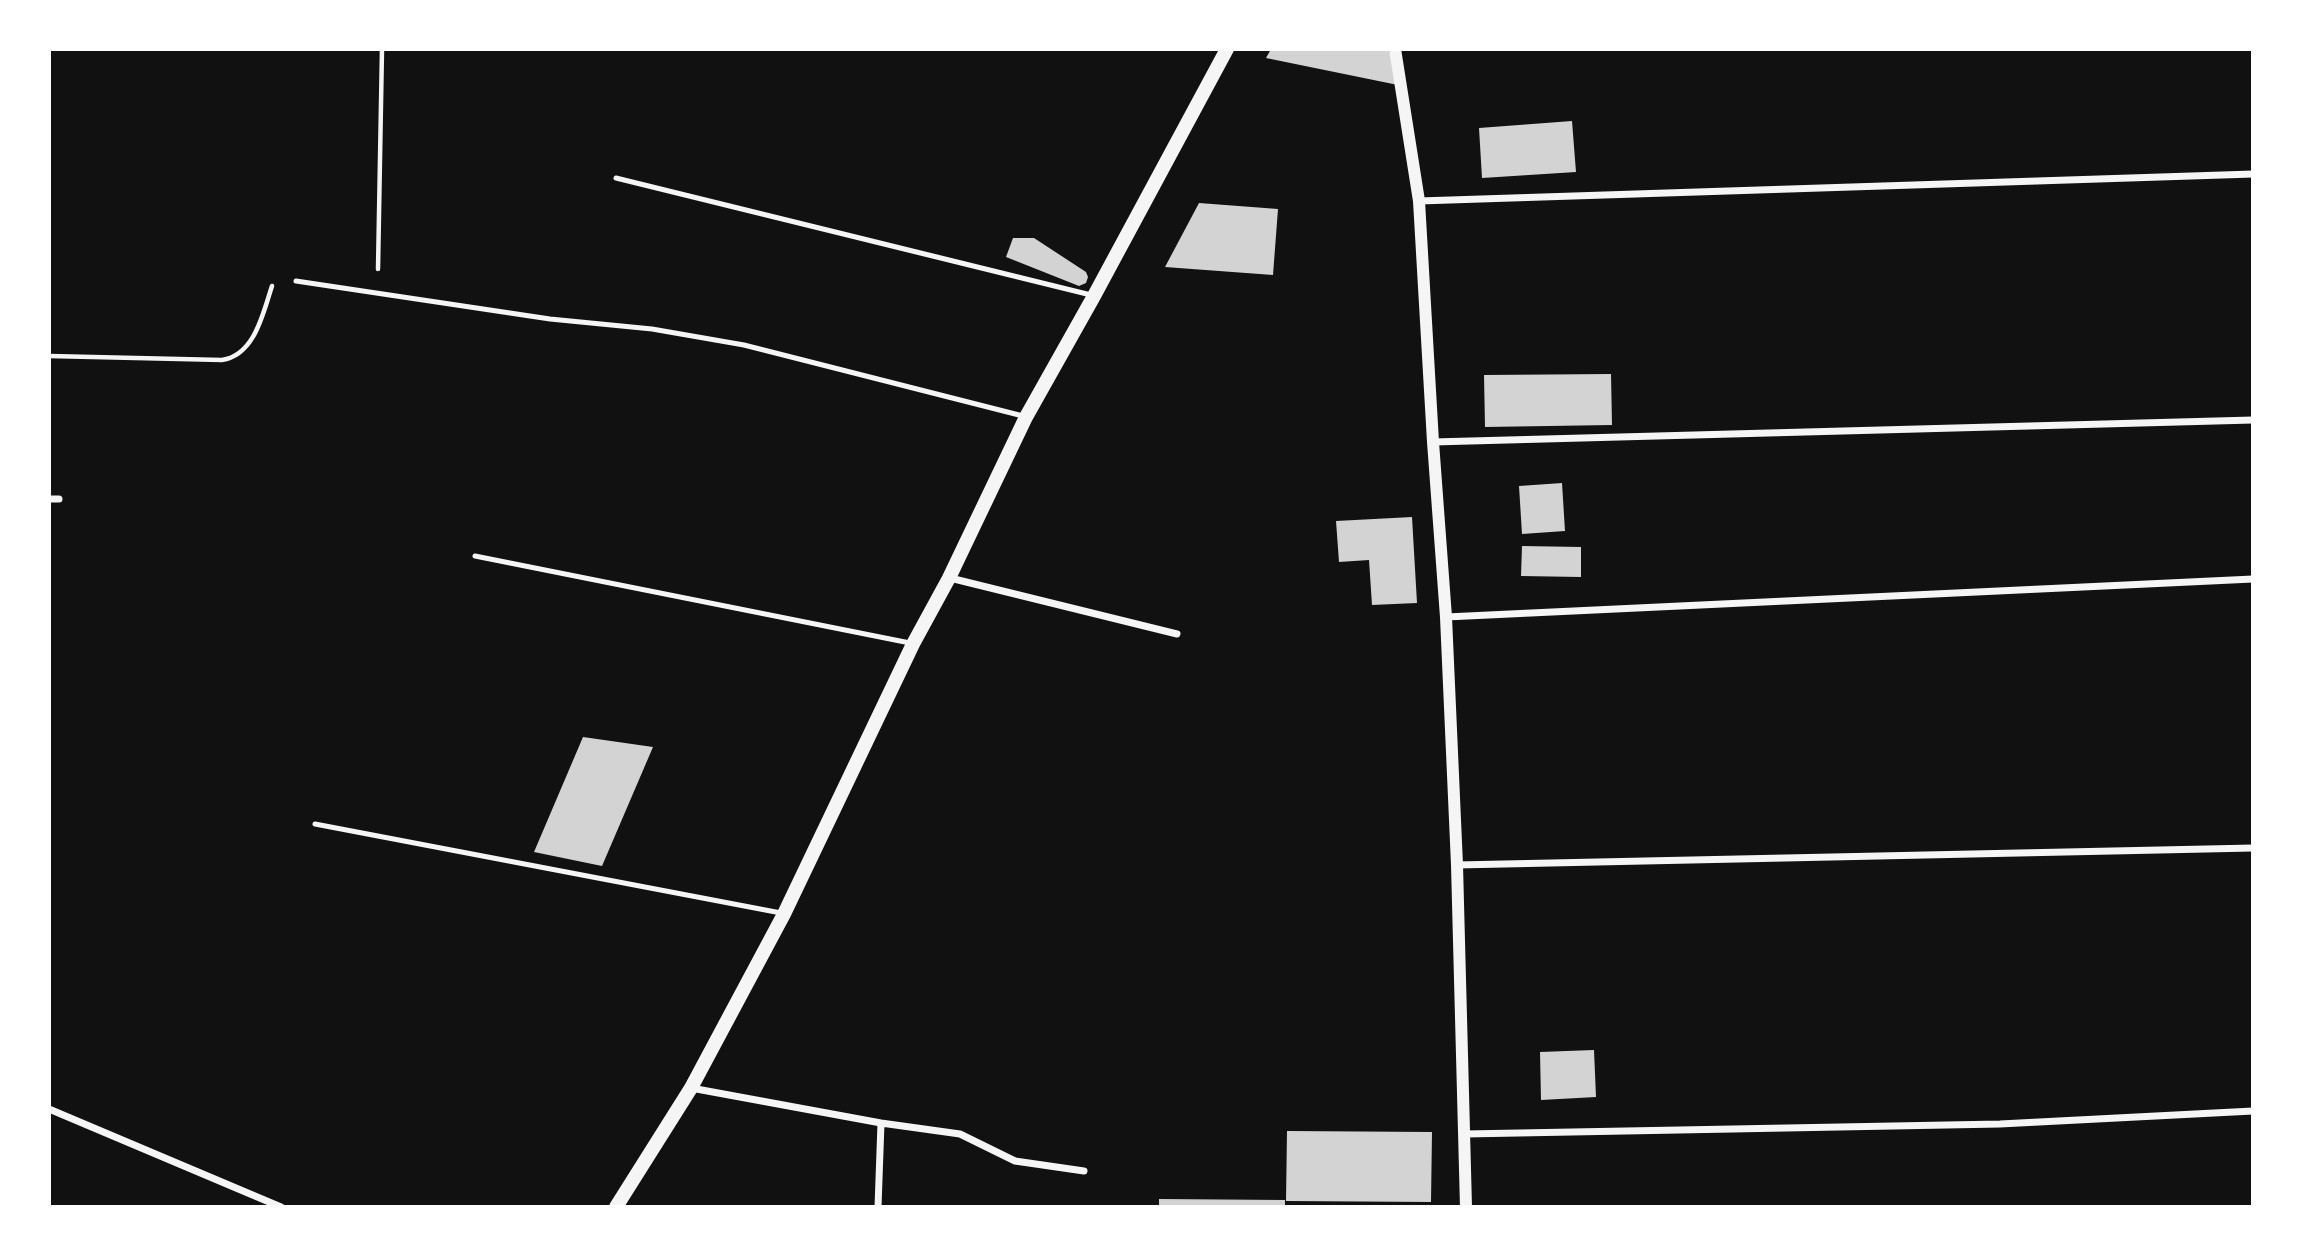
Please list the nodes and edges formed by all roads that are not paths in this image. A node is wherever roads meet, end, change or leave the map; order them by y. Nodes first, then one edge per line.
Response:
1 (1227, 49) edge
2 (1395, 49) edge
3 (2253, 174) edge
4 (617, 178) dead end
5 (1419, 201) junction
6 (296, 281) road end
7 (1094, 296) junction
8 (1026, 417) junction
9 (2253, 419) edge
10 (1433, 442) junction
11 (49, 499) edge
12 (59, 499) dead end
13 (475, 556) dead end
14 (949, 578) junction
15 (2253, 579) edge
16 (1446, 617) junction
17 (1177, 634) dead end
18 (913, 644) junction
19 (315, 824) dead end
20 (2253, 848) edge
21 (1457, 865) junction
22 (784, 914) junction
23 (691, 1088) junction
24 (49, 1109) edge
25 (2253, 1111) edge
26 (881, 1123) junction
27 (1465, 1134) junction
28 (1084, 1171) dead end
29 (281, 1207) edge
30 (616, 1207) edge
31 (878, 1207) edge
32 (1466, 1207) edge

1 - 7 main road
2 - 5 street
3 - 5 street
4 - 7 lane
5 - 10 street
6 - 8 lane
7 - 8 main road
8 - 14 main road
9 - 10 street
10 - 16 street
11 - 12 street
13 - 18 lane
14 - 17 street
14 - 18 main road
15 - 16 street
16 - 21 street
18 - 22 main road
19 - 22 lane
20 - 21 street
21 - 27 street
22 - 23 main road
23 - 26 street
23 - 30 main road
24 - 29 street
25 - 27 street
26 - 28 street
26 - 31 street
27 - 32 street

